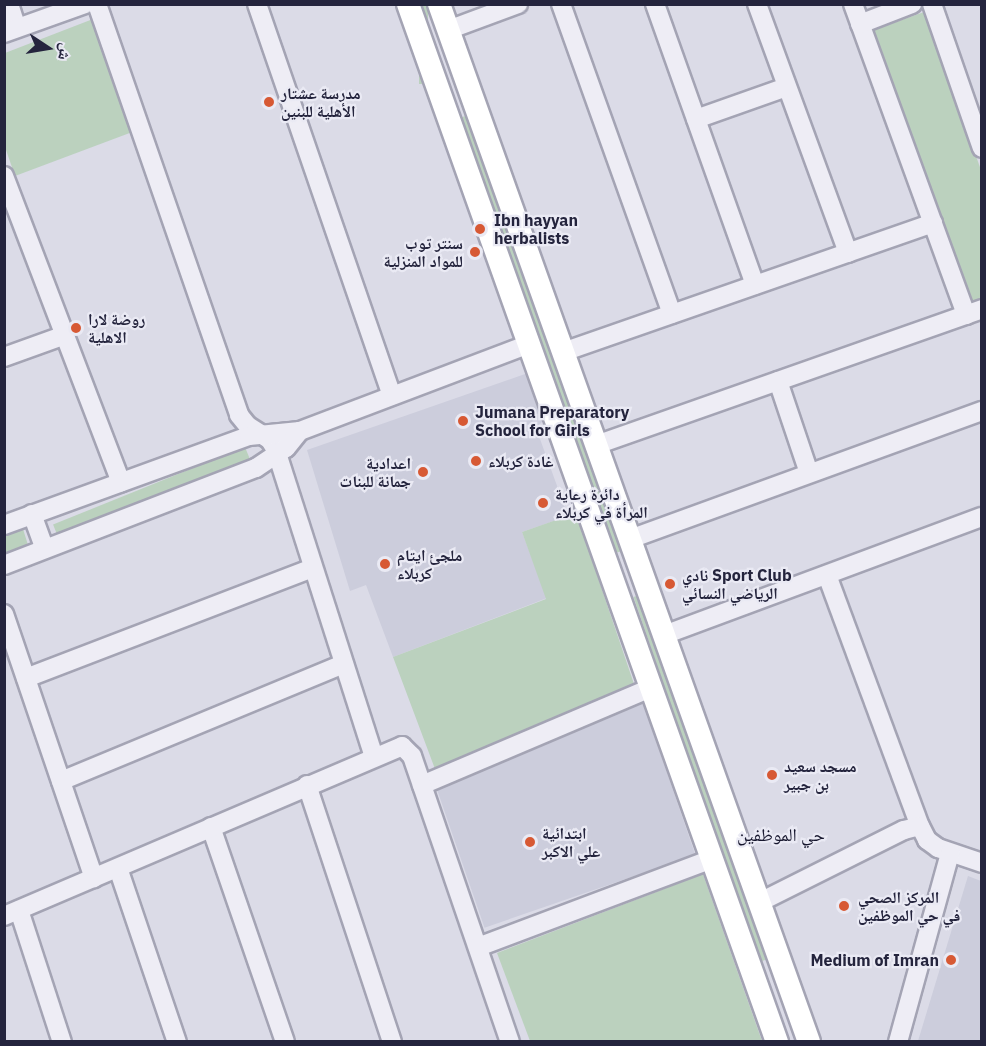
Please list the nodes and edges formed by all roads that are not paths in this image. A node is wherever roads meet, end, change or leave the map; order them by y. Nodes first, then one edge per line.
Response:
1 (9, 4) edge
2 (84, 4) edge
3 (97, 4) edge
4 (257, 4) edge
5 (408, 4) edge
6 (439, 4) edge
7 (518, 4) edge
8 (561, 4) edge
9 (655, 4) edge
10 (757, 4) edge
11 (853, 4) edge
12 (912, 4) edge
13 (932, 4) edge
14 (860, 24) junction
15 (11, 30) edge
16 (448, 30) junction
17 (464, 75) junction
18 (436, 84) junction
19 (787, 87) junction
20 (476, 108) junction
21 (448, 118) junction
22 (696, 119) junction
23 (981, 148) edge
24 (4, 176) edge
25 (8, 194) edge
26 (933, 223) junction
27 (848, 253) junction
28 (755, 285) junction
29 (974, 312) edge
30 (672, 314) junction
31 (65, 335) junction
32 (529, 344) junction
33 (563, 352) junction
34 (4, 357) edge
35 (778, 381) junction
36 (392, 395) junction
37 (981, 411) edge
38 (300, 431) junction
39 (261, 433) junction
40 (596, 445) junction
41 (277, 456) junction
42 (809, 473) junction
43 (121, 482) junction
44 (32, 514) junction
45 (981, 517) edge
46 (4, 525) edge
47 (631, 543) junction
48 (45, 549) junction
49 (606, 561) junction
50 (4, 564) edge
51 (312, 568) junction
52 (827, 574) junction
53 (646, 585) junction
54 (617, 592) junction
55 (4, 614) edge
56 (664, 635) junction
57 (344, 664) junction
58 (26, 678) junction
59 (651, 688) junction
60 (374, 757) junction
61 (61, 781) junction
62 (422, 785) junction
63 (307, 786) junction
64 (920, 826) junction
65 (211, 827) junction
66 (950, 853) junction
67 (712, 859) junction
68 (981, 863) edge
69 (118, 867) junction
70 (94, 878) junction
71 (760, 902) junction
72 (12, 913) edge
73 (478, 946) junction
74 (781, 961) junction
75 (752, 972) junction
76 (792, 993) junction
77 (763, 1003) junction
78 (62, 1041) edge
79 (177, 1041) edge
80 (285, 1041) edge
81 (392, 1041) edge
82 (510, 1041) edge
83 (777, 1041) edge
84 (809, 1041) edge
85 (898, 1041) edge

1 - 15 street
2 - 15 street
3 - 39 street
4 - 36 street
5 - 18 main road
6 - 16 main road
7 - 16 street
8 - 30 street
9 - 22 street
10 - 19 street
11 - 14 street
12 - 14 street
13 - 23 street
14 - 26 street
16 - 17 main road
17 - 18 main road
17 - 20 main road
18 - 21 main road
19 - 22 street
19 - 27 street
20 - 21 main road
20 - 33 main road
21 - 32 main road
22 - 28 street
24 - 25 street
25 - 31 street
26 - 27 street
26 - 29 street
27 - 28 street
28 - 30 street
29 - 35 street
30 - 33 street
31 - 34 street
31 - 43 street
32 - 36 street
32 - 49 main road
33 - 40 main road
35 - 40 street
35 - 42 street
36 - 38 street
37 - 42 street
38 - 39 street
38 - 41 street
39 - 41 street
39 - 43 street
40 - 47 main road
41 - 48 street
41 - 51 street
42 - 47 street
43 - 44 street
44 - 46 street
44 - 48 street
45 - 52 street
47 - 49 main road
47 - 53 main road
48 - 50 street
49 - 54 main road
51 - 57 street
51 - 58 street
52 - 56 street
52 - 64 street
53 - 54 main road
53 - 56 main road
54 - 59 main road
55 - 58 street
56 - 71 main road
57 - 60 street
57 - 61 street
58 - 61 street
59 - 62 street
59 - 67 main road
60 - 62 street
60 - 63 street
61 - 70 street
62 - 73 street
63 - 65 street
63 - 81 street
64 - 66 street
64 - 71 street
65 - 69 street
65 - 80 street
66 - 68 street
66 - 85 street
67 - 73 street
67 - 75 main road
69 - 70 street
69 - 79 street
70 - 72 street
71 - 74 main road
72 - 78 street
73 - 82 street
74 - 75 main road
74 - 76 main road
75 - 77 main road
76 - 77 main road
76 - 84 main road
77 - 83 main road

